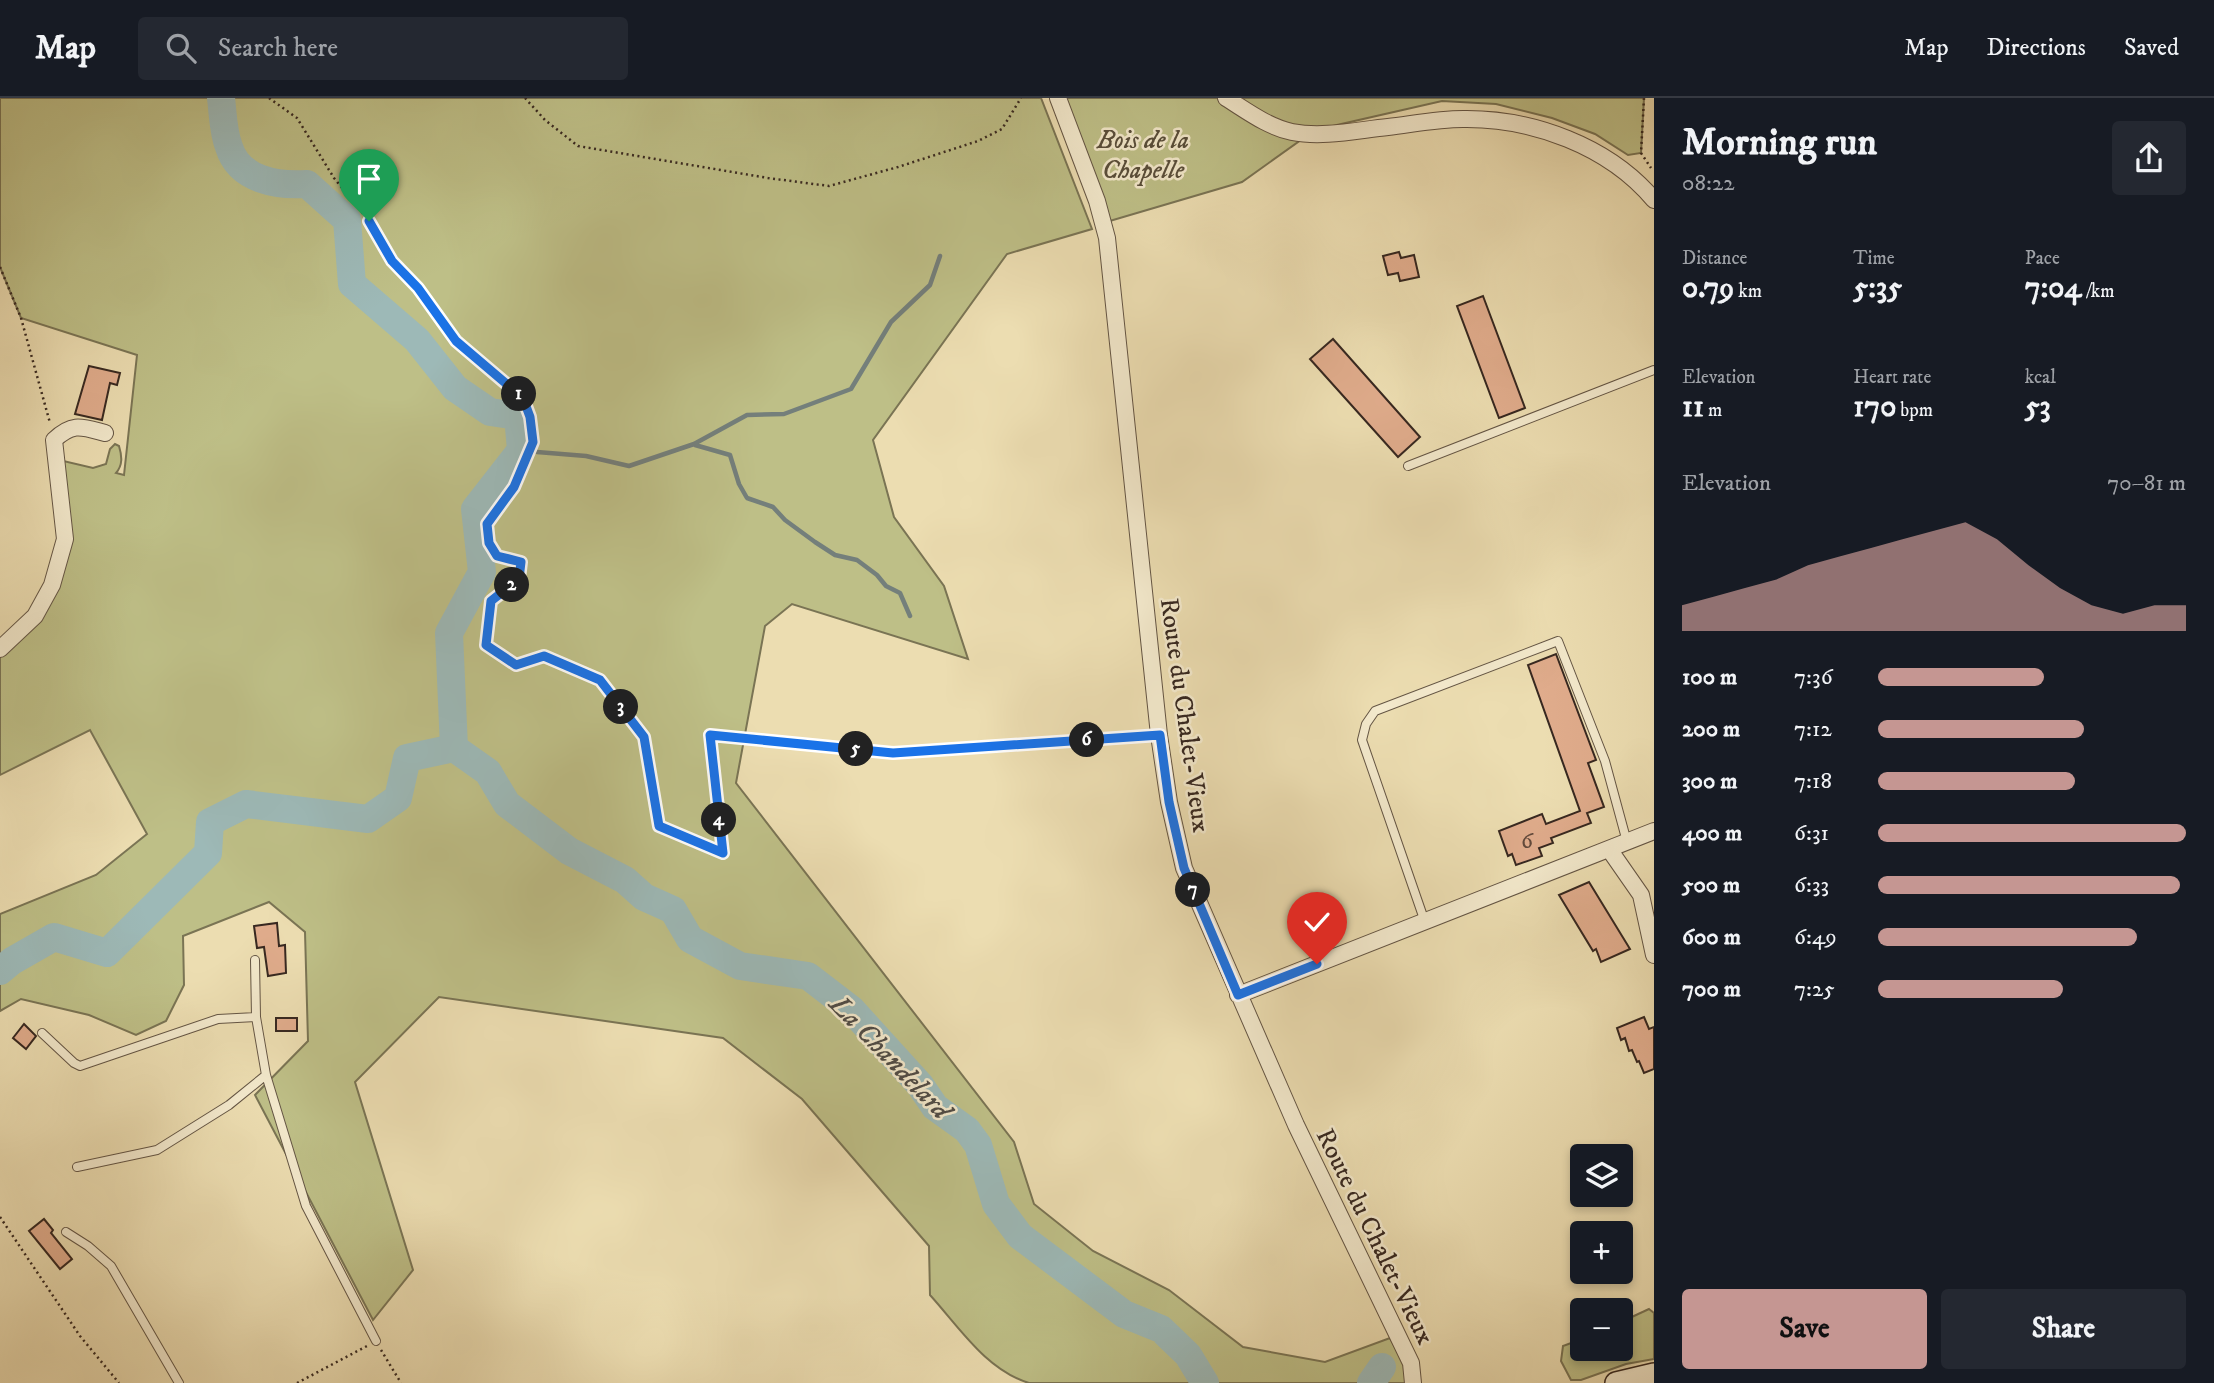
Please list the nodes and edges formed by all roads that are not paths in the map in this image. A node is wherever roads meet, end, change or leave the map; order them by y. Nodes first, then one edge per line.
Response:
1 (1058, 98) edge
2 (1226, 98) edge
3 (1654, 200) edge
4 (1654, 370) edge
5 (106, 433) dead end
6 (1408, 466) dead end
7 (0, 649) edge
8 (1654, 831) edge
9 (1627, 842) junction
10 (1609, 849) junction
11 (1425, 922) junction
12 (1654, 955) edge
13 (255, 960) dead end
14 (1238, 995) junction
15 (256, 1017) junction
16 (42, 1033) dead end
17 (266, 1074) junction
18 (76, 1167) dead end
19 (66, 1232) dead end
20 (376, 1341) road end
21 (1654, 1374) edge
22 (179, 1383) edge
23 (1413, 1383) edge
24 (1616, 1383) edge

1 - 14 street, Route du Chalet-Vieux
2 - 3 street
4 - 6 lane
5 - 7 street
8 - 9 street
9 - 10 street
9 - 11 lane
10 - 11 street
10 - 12 street
11 - 14 street
13 - 15 lane
14 - 23 street, Route du Chalet-Vieux
15 - 16 lane
15 - 17 lane
17 - 18 lane
17 - 20 lane
19 - 22 lane
21 - 24 main road

